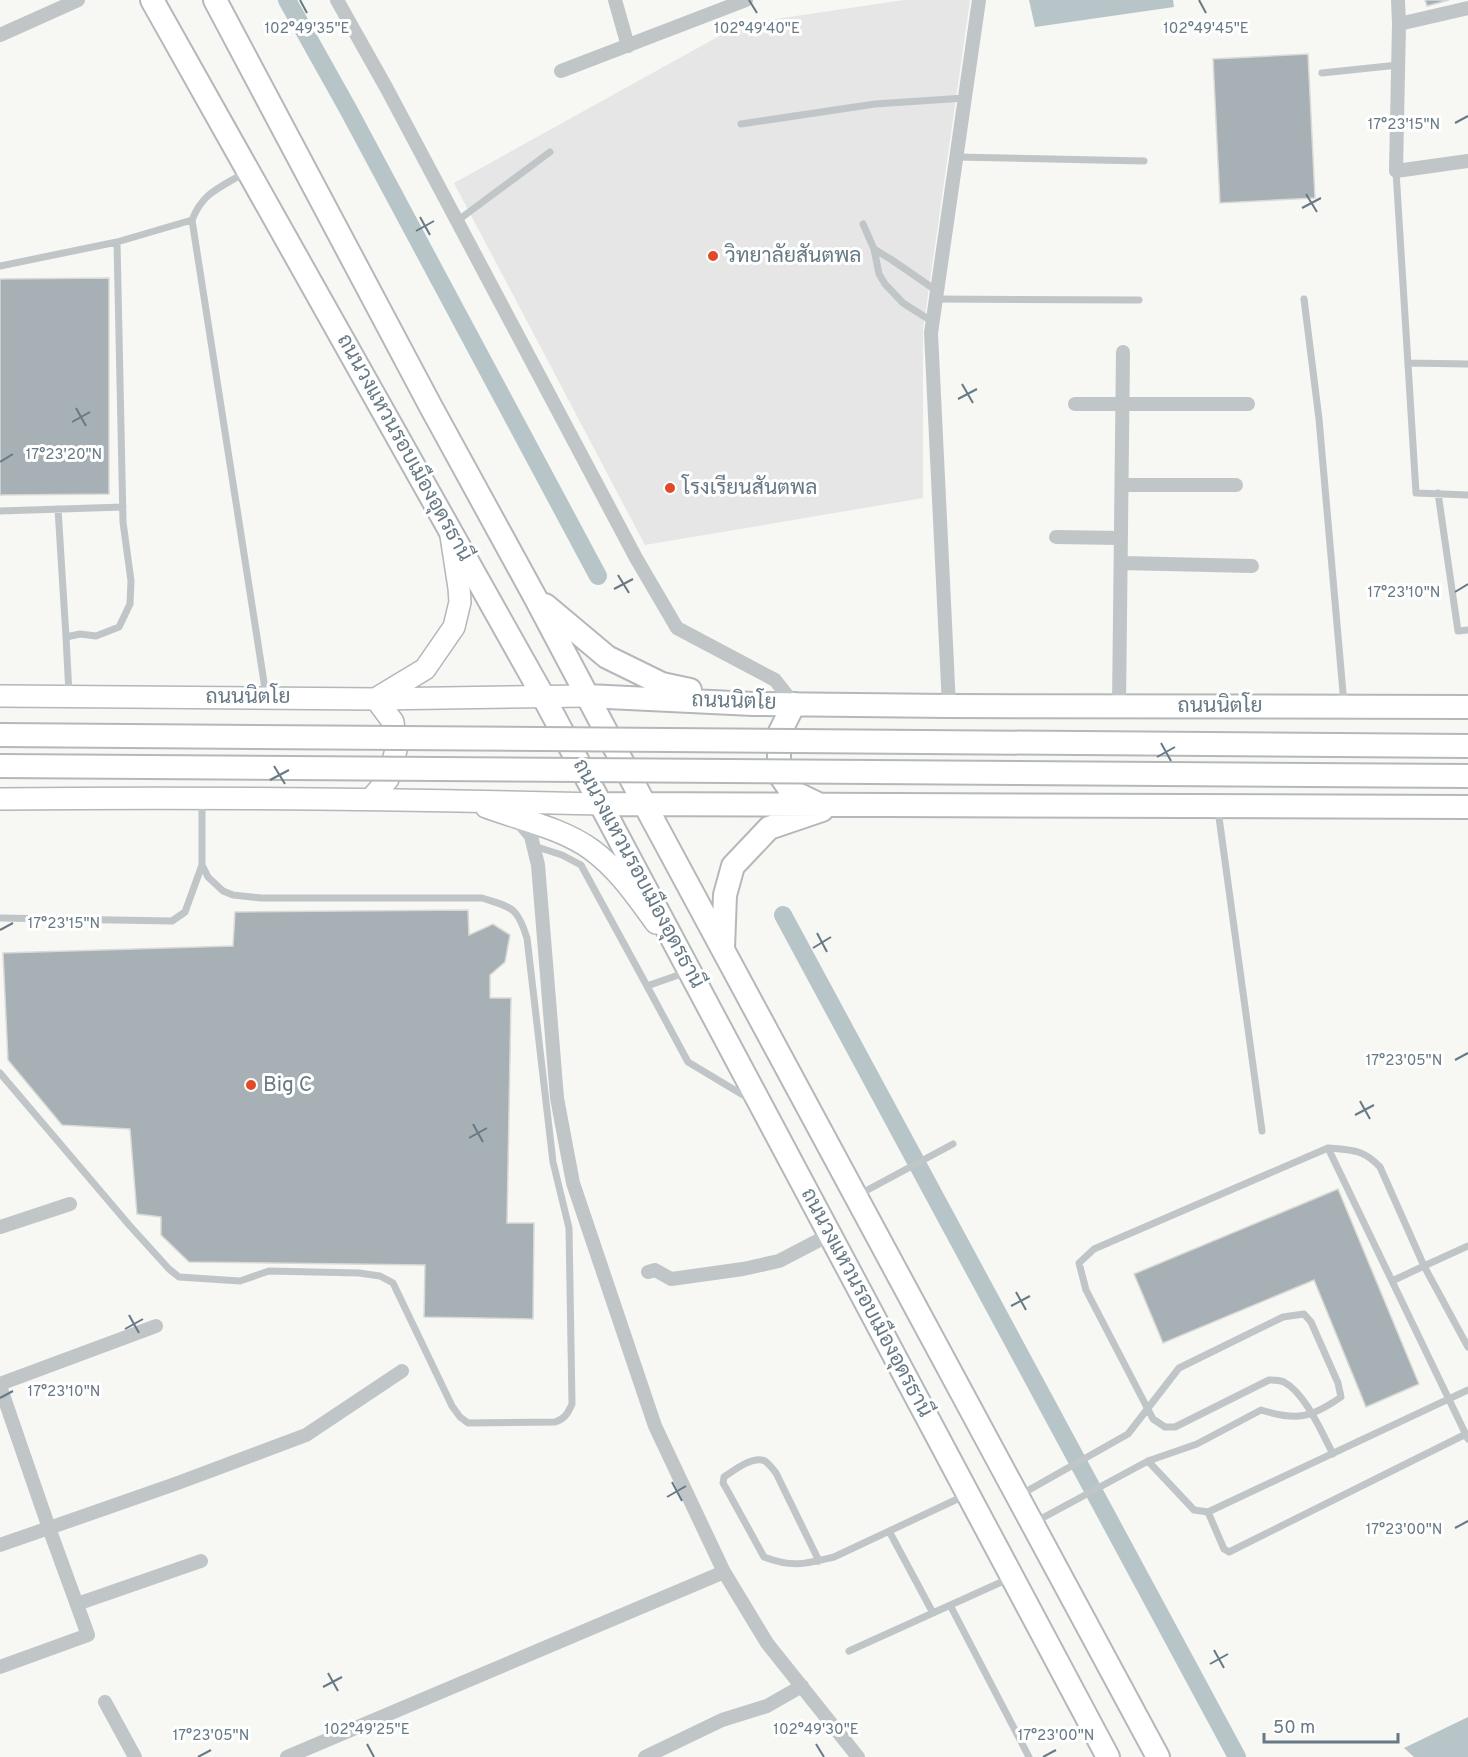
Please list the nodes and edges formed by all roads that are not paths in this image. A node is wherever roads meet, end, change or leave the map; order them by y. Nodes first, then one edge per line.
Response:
1 (78, 0) edge
2 (152, 0) edge
3 (215, 0) edge
4 (337, 0) edge
5 (615, 0) edge
6 (746, 0) edge
7 (979, 0) edge
8 (1398, 0) edge
9 (1468, 8) edge
10 (1399, 24) junction
11 (0, 35) edge
12 (628, 46) junction
13 (1398, 65) junction
14 (561, 71) dead end
15 (1322, 74) dead end
16 (965, 98) junction
17 (741, 124) dead end
18 (550, 152) dead end
19 (956, 158) junction
20 (1144, 161) dead end
21 (1468, 161) edge
22 (248, 171) junction
23 (1396, 171) junction
24 (192, 220) junction
25 (457, 222) junction
26 (863, 224) dead end
27 (117, 242) junction
28 (874, 249) junction
29 (0, 266) edge
30 (936, 295) junction
31 (1304, 299) dead end
32 (1139, 300) dead end
33 (933, 322) junction
34 (1123, 352) dead end
35 (1408, 363) junction
36 (1468, 364) edge
37 (1075, 404) dead end
38 (1123, 404) junction
39 (1248, 404) dead end
40 (1122, 485) junction
41 (1236, 485) dead end
42 (1438, 494) junction
43 (1468, 495) edge
44 (123, 507) junction
45 (58, 509) junction
46 (0, 511) edge
47 (450, 531) junction
48 (1056, 537) dead end
49 (1121, 538) junction
50 (1121, 563) junction
51 (1252, 566) dead end
52 (535, 597) junction
53 (1468, 630) edge
54 (66, 637) junction
55 (0, 696) edge
56 (69, 696) junction
57 (543, 696) junction
58 (587, 696) junction
59 (266, 697) junction
60 (376, 699) junction
61 (753, 704) junction
62 (794, 704) junction
63 (949, 706) junction
64 (1119, 706) junction
65 (1344, 706) junction
66 (1468, 707) edge
67 (0, 735) edge
68 (1468, 746) edge
69 (0, 766) edge
70 (1468, 776) edge
71 (202, 797) junction
72 (0, 799) edge
73 (371, 799) junction
74 (469, 801) junction
75 (600, 804) junction
76 (817, 804) junction
77 (645, 805) junction
78 (841, 805) junction
79 (1217, 807) junction
80 (1468, 807) edge
81 (516, 818) junction
82 (533, 845) junction
83 (202, 865) junction
84 (0, 918) edge
85 (723, 948) junction
86 (687, 966) junction
87 (647, 986) junction
88 (0, 1073) edge
89 (761, 1106) junction
90 (1262, 1131) dead end
91 (953, 1144) dead end
92 (1328, 1148) junction
93 (856, 1196) junction
94 (70, 1204) dead end
95 (0, 1227) edge
96 (830, 1234) junction
97 (1468, 1246) edge
98 (1424, 1266) junction
99 (648, 1272) dead end
100 (1392, 1281) junction
101 (156, 1326) dead end
102 (1468, 1347) edge
103 (402, 1371) dead end
104 (0, 1385) edge
105 (1468, 1390) edge
106 (1449, 1399) junction
107 (1147, 1410) junction
108 (1311, 1413) junction
109 (1467, 1436) edge
110 (1333, 1454) junction
111 (1148, 1461) junction
112 (968, 1494) junction
113 (1018, 1496) junction
114 (1208, 1512) junction
115 (1032, 1524) junction
116 (49, 1528) junction
117 (889, 1531) junction
118 (0, 1545) edge
119 (201, 1561) dead end
120 (819, 1561) junction
121 (724, 1572) junction
122 (1012, 1577) junction
123 (76, 1604) junction
124 (950, 1605) junction
125 (933, 1613) junction
126 (849, 1651) dead end
127 (0, 1667) edge
128 (802, 1686) junction
129 (105, 1702) dead end
130 (135, 1757) edge
131 (287, 1757) edge
132 (645, 1757) edge
133 (858, 1757) edge
134 (1029, 1757) edge
135 (1108, 1757) edge
136 (1158, 1757) edge

1 - 11 street
2 - 22 highway, ถนนวงแหวนรอบเมืองอุดรธานี
3 - 52 highway, ถนนวงแหวนรอบเมืองอุดรธานี
4 - 25 street
5 - 12 street
6 - 12 street
7 - 16 street
8 - 10 street
9 - 10 street
10 - 13 street
12 - 14 street
13 - 15 lane
13 - 23 street
16 - 17 lane
16 - 19 street
18 - 25 lane
19 - 20 lane
19 - 30 street
21 - 23 street
22 - 24 lane
22 - 47 highway, ถนนวงแหวนรอบเมืองอุดรธานี
23 - 35 lane
24 - 27 lane
24 - 59 lane
25 - 62 street
26 - 28 lane
27 - 29 lane
27 - 44 lane
28 - 30 lane
28 - 33 lane
30 - 32 lane
30 - 33 street
31 - 65 lane
33 - 63 street
34 - 38 street
35 - 36 lane
35 - 42 lane
37 - 38 street
38 - 39 street
38 - 40 street
40 - 41 street
40 - 49 street
42 - 43 lane
42 - 53 lane
44 - 45 lane
44 - 54 lane
45 - 46 lane
45 - 54 lane
47 - 57 highway, ถนนวงแหวนรอบเมืองอุดรธานี
47 - 60 main road
48 - 49 street
49 - 50 street
50 - 51 street
50 - 64 street
52 - 58 highway, ถนนวงแหวนรอบเมืองอุดรธานี
52 - 61 highway
54 - 56 lane
55 - 56 main road, ถนนนิตโย
56 - 59 main road, ถนนนิตโย
57 - 58 main road, ถนนนิตโย
57 - 60 main road, ถนนนิตโย
57 - 75 highway, ถนนวงแหวนรอบเมืองอุดรธานี
58 - 61 highway, ถนนนิตโย
58 - 77 highway, ถนนวงแหวนรอบเมืองอุดรธานี
59 - 60 main road, ถนนนิตโย
60 - 73 main road
61 - 62 highway, ถนนนิตโย
62 - 63 highway, ถนนนิตโย
62 - 76 highway
63 - 64 highway, ถนนนิตโย
64 - 65 highway, ถนนนิตโย
65 - 66 highway, ถนนนิตโย
67 - 68 highway, ถนนนิตโย, bridge
69 - 70 highway, bridge
71 - 72 main road
71 - 73 main road
71 - 83 lane
73 - 74 main road
74 - 75 main road
74 - 81 main road
75 - 77 highway
75 - 86 highway, ถนนวงแหวนรอบเมืองอุดรธานี
76 - 77 highway
76 - 78 highway
77 - 85 highway, ถนนวงแหวนรอบเมืองอุดรธานี
78 - 79 highway
78 - 85 highway
79 - 80 highway
79 - 90 lane
81 - 82 street
81 - 86 main road
82 - 87 lane
82 - 121 street
83 - 84 lane
83 - 88 lane
85 - 93 highway, ถนนวงแหวนรอบเมืองอุดรธานี
86 - 87 lane
86 - 89 highway, ถนนวงแหวนรอบเมืองอุดรธานี
87 - 89 lane
89 - 96 highway, ถนนวงแหวนรอบเมืองอุดรธานี
91 - 93 lane
92 - 98 lane
92 - 100 lane
92 - 107 lane
93 - 113 highway, ถนนวงแหวนรอบเมืองอุดรธานี
94 - 95 street
96 - 99 street
96 - 112 highway, ถนนวงแหวนรอบเมืองอุดรธานี
97 - 98 lane
98 - 100 lane
98 - 102 lane
100 - 106 lane
101 - 104 street
103 - 116 street
104 - 116 street
105 - 106 lane
106 - 109 lane
106 - 110 lane
107 - 108 lane
107 - 108 lane
107 - 113 lane
108 - 110 lane
108 - 111 lane
109 - 114 lane
110 - 114 lane
111 - 114 lane
111 - 115 lane
112 - 117 lane
112 - 122 highway, ถนนวงแหวนรอบเมืองอุดรธานี
113 - 115 highway, ถนนวงแหวนรอบเมืองอุดรธานี
115 - 136 highway, ถนนวงแหวนรอบเมืองอุดรธานี
116 - 118 street
116 - 123 street
117 - 120 lane
117 - 125 lane
119 - 123 street
120 - 120 lane
121 - 128 street
121 - 131 street
122 - 124 lane
122 - 135 highway, ถนนวงแหวนรอบเมืองอุดรธานี
123 - 127 street
124 - 125 lane
124 - 134 lane
125 - 126 lane
128 - 132 street
128 - 133 street
129 - 130 street

